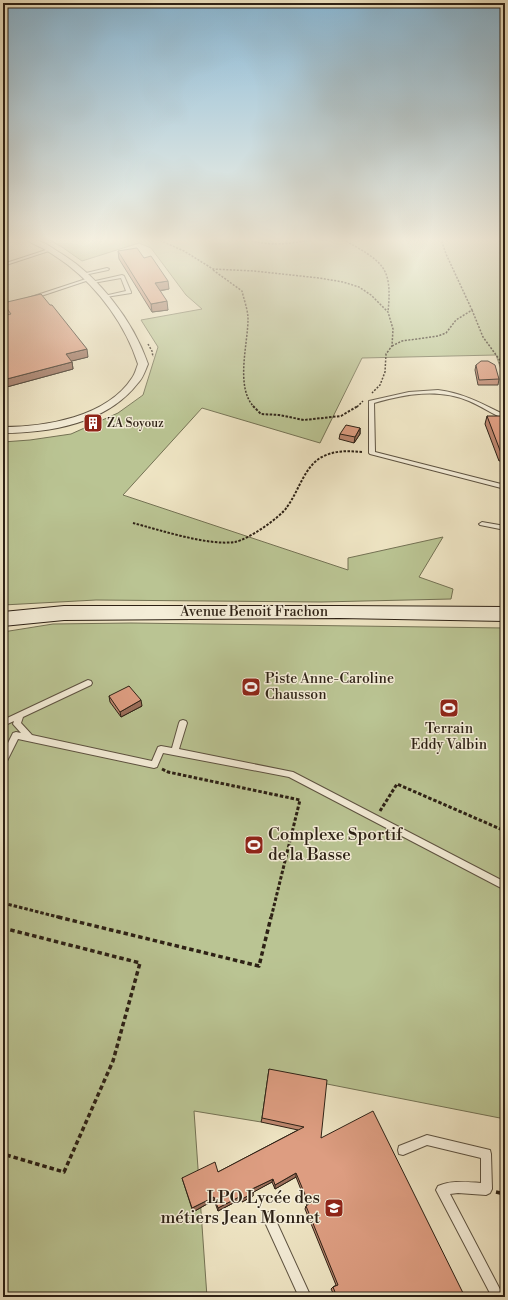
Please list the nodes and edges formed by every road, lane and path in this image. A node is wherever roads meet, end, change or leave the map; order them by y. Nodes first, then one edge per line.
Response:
1 (108, 300) edge
2 (244, 300) edge
3 (376, 300) edge
4 (388, 300) edge
5 (467, 300) edge
6 (472, 310) junction
7 (388, 312) junction
8 (146, 340) dead end
9 (392, 346) junction
10 (154, 363) dead end
11 (505, 380) edge
12 (369, 400) junction
13 (505, 417) edge
14 (3, 430) edge
15 (372, 453) junction
16 (505, 487) edge
17 (133, 523) dead end
18 (482, 524) dead end
19 (505, 528) edge
20 (505, 614) edge
21 (3, 619) edge
22 (88, 683) dead end
23 (20, 715) junction
24 (183, 722) dead end
25 (3, 723) edge
26 (32, 739) junction
27 (175, 751) junction
28 (3, 761) edge
29 (154, 765) junction
30 (376, 818) junction
31 (505, 831) edge
32 (505, 886) edge
33 (3, 903) edge
34 (3, 928) edge
35 (403, 1150) dead end
36 (3, 1154) edge
37 (268, 1218) dead end
38 (305, 1297) edge
39 (498, 1297) edge

1 - 14 street
2 - 12 path
3 - 7 path
4 - 7 path
5 - 6 path
6 - 9 path
6 - 11 path
7 - 9 path
8 - 10 path
9 - 12 path
12 - 13 lane
12 - 15 lane
15 - 16 lane
15 - 17 path
18 - 19 lane
20 - 21 main road, Avenue Benoit Frachon
22 - 23 lane
23 - 25 lane
23 - 26 lane
24 - 27 lane
26 - 28 lane
26 - 29 lane
27 - 29 lane
27 - 30 lane
29 - 33 path
30 - 31 path
30 - 32 lane
34 - 36 path
35 - 39 lane
37 - 38 lane

